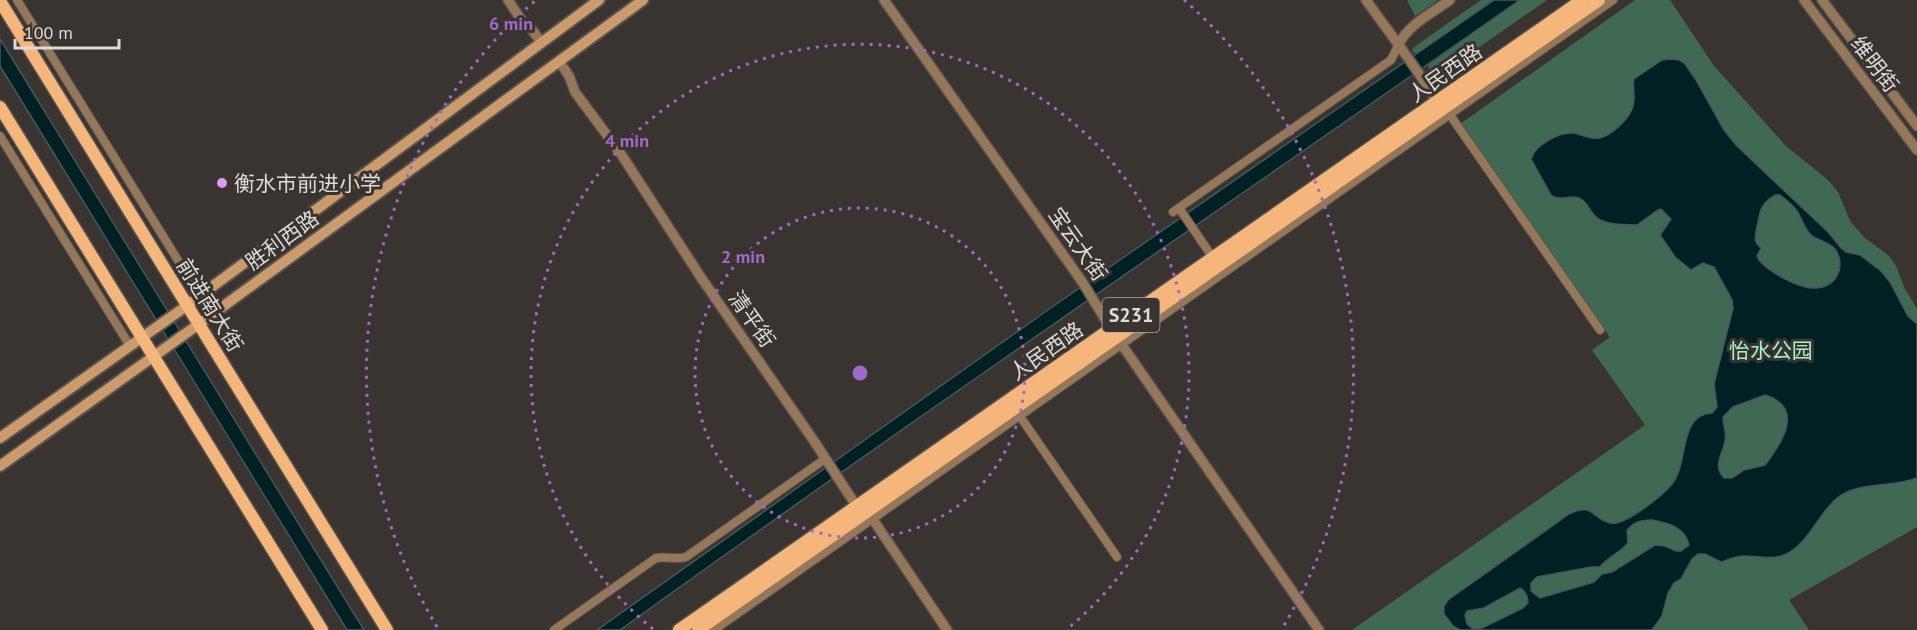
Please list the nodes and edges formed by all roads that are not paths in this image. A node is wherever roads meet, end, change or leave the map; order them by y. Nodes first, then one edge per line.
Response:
1 (17, 0) edge
2 (508, 0) edge
3 (599, 0) edge
4 (643, 0) edge
5 (884, 0) edge
6 (1366, 0) edge
7 (1450, 0) edge
8 (1582, 0) edge
9 (1599, 0) edge
10 (1613, 0) edge
11 (1804, 0) edge
12 (1822, 0) edge
13 (0, 1) edge
14 (541, 42) junction
15 (1398, 46) junction
16 (559, 61) junction
17 (1437, 102) junction
18 (0, 107) edge
19 (1450, 115) junction
20 (1917, 126) edge
21 (0, 136) edge
22 (1917, 150) edge
23 (1213, 258) junction
24 (200, 296) junction
25 (183, 309) junction
26 (195, 327) junction
27 (1600, 330) dead end
28 (1117, 336) junction
29 (142, 338) junction
30 (130, 346) junction
31 (154, 357) junction
32 (1017, 412) junction
33 (0, 438) edge
34 (827, 461) junction
35 (0, 466) edge
36 (865, 512) junction
37 (1117, 557) dead end
38 (322, 630) edge
39 (387, 630) edge
40 (554, 630) edge
41 (679, 630) edge
42 (698, 630) edge
43 (714, 630) edge
44 (947, 630) edge
45 (1319, 630) edge

1 - 24 street
2 - 14 street
3 - 14 main road, 胜利西路
4 - 16 main road, 胜利西路
5 - 28 street, 宝云大街
6 - 15 street
7 - 15 street
8 - 17 main road, 人民西路 / S231
9 - 28 main road, 人民西路 / S231
10 - 19 street
11 - 22 street, 维明街
12 - 20 street, 维明街
13 - 25 main road, 前进南大街
14 - 24 main road, 胜利西路
15 - 17 street
15 - 23 street
16 - 26 main road, 胜利西路
16 - 34 street, 清平街
17 - 23 main road, 人民西路 / S231
18 - 29 main road
19 - 27 street
19 - 28 street
21 - 30 street
23 - 28 main road, 人民西路 / S231
24 - 25 main road, 胜利西路
25 - 26 main road, 前进南大街
25 - 29 main road, 胜利西路
26 - 31 main road, 胜利西路
26 - 39 main road, 前进南大街
28 - 32 main road, 人民西路 / S231
28 - 36 main road, 人民西路 / S231
28 - 45 street, 宝云大街
29 - 30 main road, 胜利西路
29 - 31 main road
30 - 33 main road, 胜利西路
31 - 35 main road, 胜利西路
31 - 38 main road
32 - 36 main road, 人民西路 / S231
32 - 37 street
34 - 36 street, 清平街
34 - 40 street
36 - 41 main road, 人民西路 / S231
36 - 42 main road, 人民西路 / S231
36 - 43 street
36 - 44 street, 清平街

